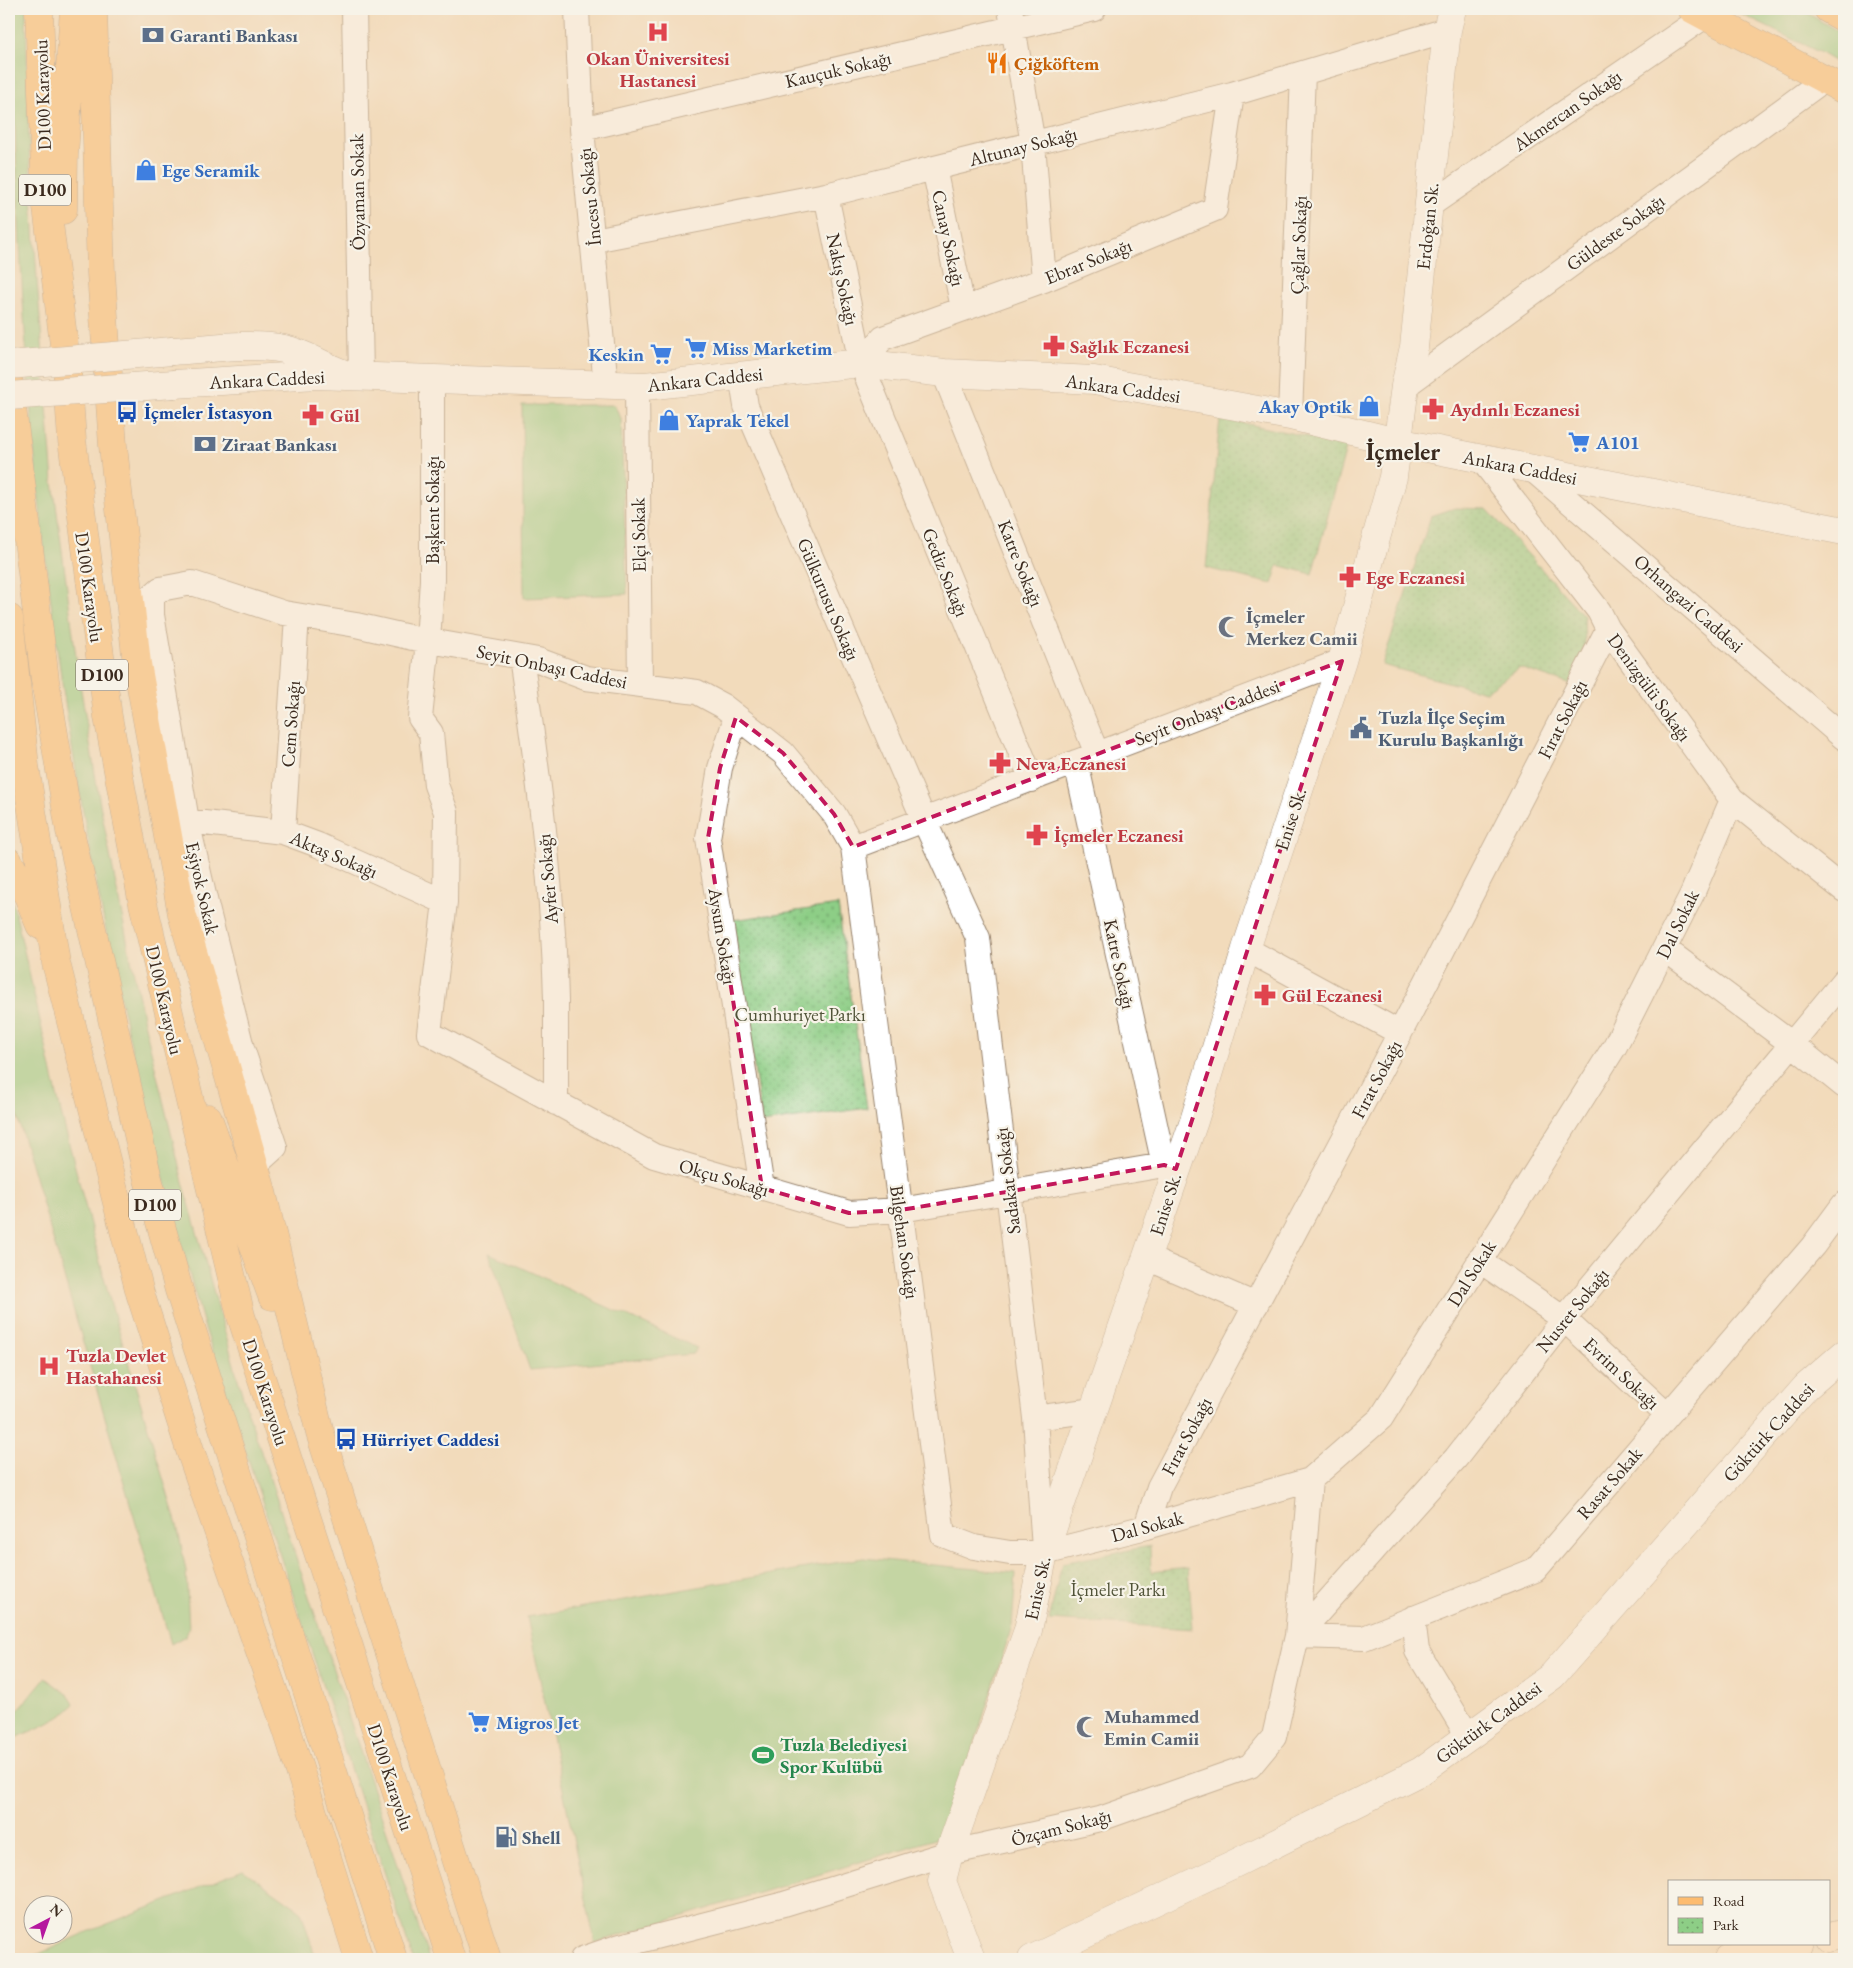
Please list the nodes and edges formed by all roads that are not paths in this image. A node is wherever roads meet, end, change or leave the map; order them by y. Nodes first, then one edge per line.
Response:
1 (39, 9) edge
2 (74, 9) edge
3 (93, 9) edge
4 (354, 9) edge
5 (578, 9) edge
6 (1094, 9) edge
7 (1828, 9) edge
8 (1698, 12) edge
9 (1012, 18) edge
10 (1844, 18) edge
11 (1449, 19) edge
12 (1303, 73) junction
13 (1835, 84) edge
14 (1232, 94) junction
15 (582, 129) junction
16 (1033, 144) junction
17 (934, 168) junction
18 (826, 195) junction
19 (1430, 205) junction
20 (594, 240) junction
21 (1044, 280) junction
22 (963, 308) junction
23 (360, 340) junction
24 (306, 356) junction
25 (861, 364) junction
26 (9, 365) edge
27 (67, 369) junction
28 (944, 372) junction
29 (741, 375) junction
30 (361, 376) junction
31 (432, 379) junction
32 (9, 383) edge
33 (606, 386) junction
34 (637, 386) junction
35 (1405, 386) junction
36 (9, 396) edge
37 (1290, 416) junction
38 (12, 428) junction
39 (1397, 442) junction
40 (1481, 459) junction
41 (1533, 470) junction
42 (9, 479) edge
43 (1843, 532) edge
44 (152, 596) joint
45 (297, 616) junction
46 (9, 618) edge
47 (1608, 630) junction
48 (428, 641) junction
49 (521, 657) junction
50 (1342, 661) junction
51 (640, 685) junction
52 (736, 717) junction
53 (1844, 738) edge
54 (1087, 758) junction
55 (1032, 780) junction
56 (1732, 800) junction
57 (924, 820) junction
58 (188, 821) junction
59 (283, 832) junction
60 (853, 847) junction
61 (9, 862) edge
62 (1844, 890) edge
63 (445, 902) junction
64 (1246, 949) junction
65 (1665, 949) junction
66 (56, 963) junction
67 (159, 977) junction
68 (1844, 981) edge
69 (1400, 1033) junction
70 (1792, 1044) junction
71 (1844, 1086) edge
72 (556, 1103) junction
73 (254, 1166) junction
74 (1170, 1167) junction
75 (762, 1188) junction
76 (1009, 1192) junction
77 (1844, 1204) edge
78 (900, 1210) junction
79 (1146, 1258) junction
80 (1479, 1260) junction
81 (1256, 1305) junction
82 (1564, 1320) junction
83 (1844, 1354) edge
84 (1094, 1410) junction
85 (1667, 1415) junction
86 (1035, 1418) junction
87 (320, 1433) junction
88 (1310, 1480) junction
89 (1146, 1528) junction
90 (1044, 1553) junction
91 (1413, 1618) junction
92 (1297, 1636) junction
93 (1468, 1736) junction
94 (949, 1852) junction
95 (1844, 1934) edge
96 (1830, 1937) edge
97 (1788, 1946) edge
98 (359, 1959) edge
99 (393, 1959) edge
100 (451, 1959) edge
101 (487, 1959) edge
102 (582, 1959) edge
103 (971, 1959) edge
104 (1032, 1959) edge
105 (1728, 1959) edge

1 - 27 main road, D100 Karayolu / D100
2 - 27 main road
3 - 73 main road
4 - 23 street, Özyaman Sokak
5 - 15 street, İncesu Sokağı
6 - 9 street, Kauçuk Sokağı
7 - 10 main road
8 - 13 main road
8 - 19 street, Akmercan Sokağı
9 - 15 street, Kauçuk Sokağı
9 - 16 street
11 - 12 street, Altunay Sokağı
11 - 19 street, Erdoğan Sk.
12 - 14 street, Altunay Sokağı
12 - 37 street, Çağlar Sokağı
13 - 35 street, Güldeste Sokağı
14 - 16 street, Altunay Sokağı
14 - 21 street, Ebrar Sokağı
15 - 20 street, İncesu Sokağı
16 - 17 street, Altunay Sokağı
16 - 21 street
17 - 18 street, Altunay Sokağı
17 - 22 street, Canay Sokağı
18 - 20 street, Altunay Sokağı
18 - 25 street, Nakış Sokağı
19 - 35 street, Erdoğan Sk.
20 - 33 street, İncesu Sokağı
21 - 22 street, Ebrar Sokağı
22 - 25 street, Ebrar Sokağı
23 - 24 street
23 - 30 street, Özyaman Sokak
24 - 26 street, Ankara Caddesi, bridge
24 - 30 street, Ankara Caddesi
25 - 28 street, Ankara Caddesi
25 - 29 street, Ankara Caddesi
25 - 55 street, Gediz Sokağı
27 - 67 main road, D100 Karayolu / D100
28 - 37 street, Ankara Caddesi
28 - 54 street, Katre Sokağı
29 - 34 street, Ankara Caddesi
29 - 57 street, Gülkurusu Sokağı
30 - 31 street, Ankara Caddesi
30 - 36 street, Ankara Caddesi, bridge
31 - 33 street, Ankara Caddesi
31 - 48 street, Başkent Sokağı
32 - 38 main road, D100
33 - 34 street, Ankara Caddesi
34 - 51 street, Elçi Sokak
35 - 39 street, Erdoğan Sk.
37 - 39 street, Ankara Caddesi
38 - 42 main road
38 - 99 main road, D100
39 - 40 street, Ankara Caddesi
39 - 50 street, Enise Sk.
40 - 41 street, Ankara Caddesi
40 - 47 street, Denizgülü Sokağı
41 - 43 street, Ankara Caddesi
41 - 53 street, Orhangazi Caddesi
44 - 45 street, Seyit Onbaşı Caddesi
44 - 58 street, Eşiyok Sokak
45 - 48 street, Seyit Onbaşı Caddesi
45 - 59 street, Cem Sokağı
46 - 66 main road
47 - 56 street, Denizgülü Sokağı
47 - 69 street, Fırat Sokağı
48 - 49 street, Seyit Onbaşı Caddesi
48 - 63 street, Başkent Sokağı
49 - 51 street, Seyit Onbaşı Caddesi
49 - 72 street, Ayfer Sokağı
50 - 54 street, Seyit Onbaşı Caddesi
50 - 64 street, Enise Sk.
51 - 52 street, Seyit Onbaşı Caddesi
52 - 60 street, Seyit Onbaşı Caddesi
52 - 75 street, Aysun Sokağı
54 - 55 street, Seyit Onbaşı Caddesi
54 - 74 street, Katre Sokağı
55 - 57 street, Seyit Onbaşı Caddesi
56 - 62 street, Denizgülü Sokağı
56 - 65 street, Dal Sokak
57 - 60 street, Seyit Onbaşı Caddesi
57 - 76 street, Sadakat Sokağı
58 - 59 street, Aktaş Sokağı
58 - 73 street, Eşiyok Sokak
59 - 63 street, Aktaş Sokağı
60 - 78 street, Bilgehan Sokağı
61 - 66 main road
63 - 72 street, Okçu Sokağı
64 - 69 street
64 - 74 street, Enise Sk.
65 - 70 street
65 - 80 street, Dal Sokak
66 - 98 main road
67 - 87 main road
67 - 100 main road, D100 Karayolu / D100
68 - 70 street, Nusret Sokağı
69 - 81 street, Fırat Sokağı
70 - 71 street
70 - 82 street, Nusret Sokağı
72 - 75 street, Okçu Sokağı
73 - 87 main road
74 - 76 street, Okçu Sokağı
74 - 79 street, Enise Sk.
75 - 78 street, Okçu Sokağı
76 - 78 street, Okçu Sokağı
76 - 86 street, Sadakat Sokağı
77 - 85 street, Rasat Sokak
78 - 90 street, Bilgehan Sokağı
79 - 81 street
79 - 84 street, Enise Sk.
80 - 82 street, Evrim Sokağı
80 - 88 street, Dal Sokak
81 - 89 street, Fırat Sokağı
82 - 85 street, Evrim Sokağı
82 - 92 street, Nusret Sokağı
83 - 93 street, Göktürk Caddesi
84 - 86 street
84 - 90 street, Enise Sk.
85 - 91 street, Rasat Sokak
86 - 90 street, Sadakat Sokağı
87 - 101 main road
88 - 89 street, Dal Sokak
88 - 92 street, Özçam Sokağı
89 - 90 street, Dal Sokak
90 - 94 street, Enise Sk.
91 - 92 street, Rasat Sokak
91 - 93 street
92 - 94 street, Özçam Sokağı
93 - 104 street, Göktürk Caddesi
94 - 102 street, Özçam Sokağı
94 - 103 street, Enise Sk.
95 - 96 main road
97 - 105 main road

